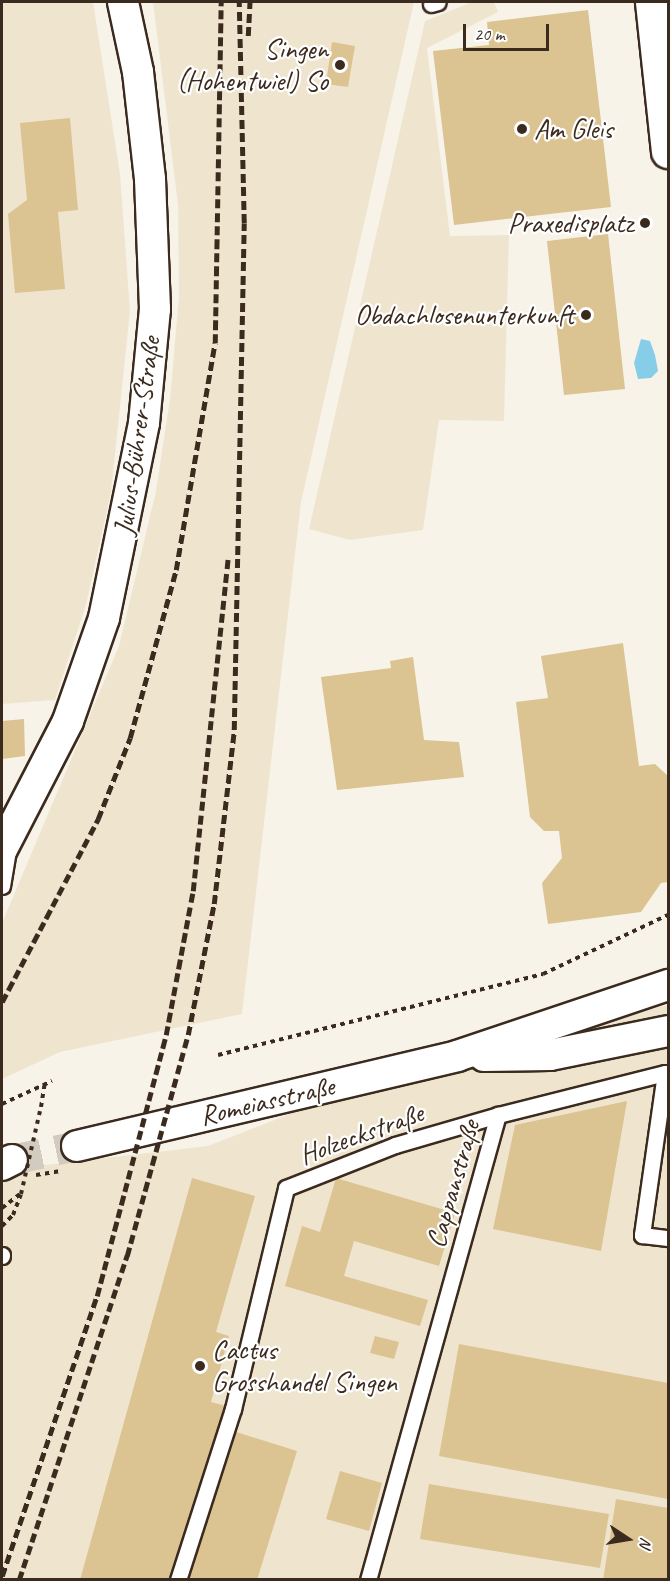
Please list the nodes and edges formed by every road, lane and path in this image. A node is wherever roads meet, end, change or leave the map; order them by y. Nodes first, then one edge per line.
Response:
1 (123, 2) edge
2 (652, 2) edge
3 (669, 151) edge
4 (6, 842) edge
5 (2, 886) edge
6 (669, 915) edge
7 (669, 985) edge
8 (669, 1031) edge
9 (218, 1054) dead end
10 (457, 1056) junction
11 (52, 1081) dead end
12 (45, 1082) junction
13 (2, 1104) edge
14 (498, 1115) junction
15 (77, 1146) tunnel mouth
16 (21, 1194) junction
17 (2, 1208) edge
18 (2, 1226) edge
19 (669, 1239) edge
20 (178, 1580) edge
21 (368, 1580) edge

1 - 4 street, Julius-Bührer-Straße
2 - 3 street
4 - 5 lane
6 - 9 path
7 - 10 street, Romeiasstraße
8 - 10 street, Romeiasstraße
10 - 15 street, Romeiasstraße
11 - 12 path
12 - 13 path
12 - 16 path, bridge
14 - 19 lane, Cappanstraße
14 - 20 lane, Holzeckstraße
14 - 21 lane, Cappanstraße
16 - 17 path
16 - 18 path

